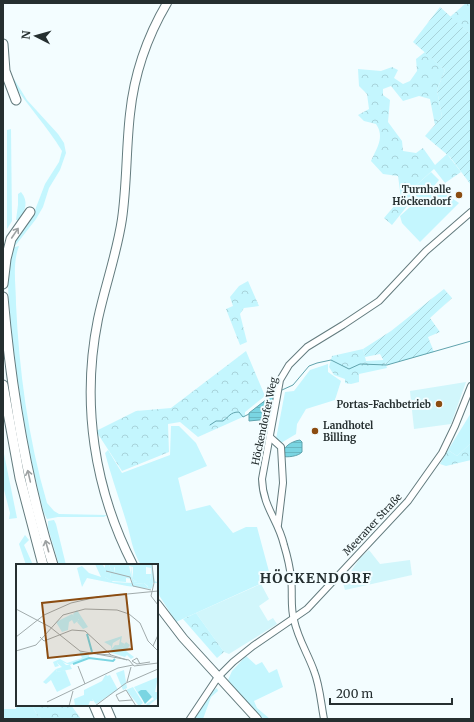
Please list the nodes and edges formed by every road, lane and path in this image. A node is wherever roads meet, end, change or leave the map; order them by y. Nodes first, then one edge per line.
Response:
1 (166, 3) edge
2 (3, 44) edge
3 (16, 100) dead end
4 (30, 212) dead end
5 (471, 212) edge
6 (3, 284) edge
7 (3, 297) edge
8 (3, 385) edge
9 (471, 386) edge
10 (271, 438) junction
11 (35, 525) junction
12 (278, 525) junction
13 (43, 564) edge
14 (53, 564) edge
15 (133, 564) edge
16 (158, 605) edge
17 (293, 619) junction
18 (218, 677) junction
19 (94, 706) edge
20 (105, 706) edge
21 (100, 719) edge
22 (111, 719) edge
23 (190, 719) edge
24 (257, 719) edge
25 (324, 719) edge

1 - 15 main road
2 - 3 highway
6 -> 4 highway
5 - 10 street, Höckendorfer Weg
11 -> 7 highway
8 - 11 highway
9 - 17 street, Meeraner Straße
10 - 12 street
10 - 12 street, Höckendorfer Weg
11 - 13 highway
14 -> 11 highway
12 - 17 street, Höckendorfer Weg
16 - 18 main road
17 - 18 street, Meeraner Straße
17 - 25 street, Höckendorfer Weg
18 - 23 street, Meeraner Straße
18 - 24 main road
19 - 21 highway
20 - 22 highway

